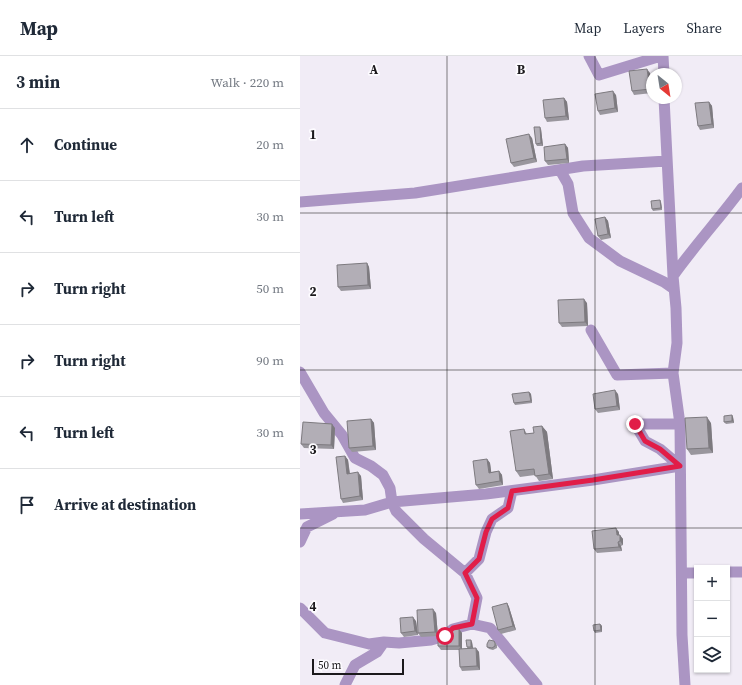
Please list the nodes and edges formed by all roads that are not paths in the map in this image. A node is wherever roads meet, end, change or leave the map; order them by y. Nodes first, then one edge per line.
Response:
1 (589, 56) edge
2 (662, 56) edge
3 (663, 68) edge
4 (664, 104) edge
5 (667, 161) junction
6 (560, 170) junction
7 (742, 188) edge
8 (300, 202) edge
9 (673, 276) junction
10 (674, 289) junction
11 (591, 330) dead end
12 (300, 372) edge
13 (673, 373) junction
14 (680, 424) junction
15 (680, 466) junction
16 (512, 491) junction
17 (392, 502) junction
18 (337, 512) junction
19 (300, 514) edge
20 (300, 542) edge
21 (730, 572) edge
22 (742, 572) edge
23 (465, 573) junction
24 (694, 573) edge
25 (682, 574) junction
26 (300, 608) edge
27 (472, 624) junction
28 (384, 642) junction
29 (346, 685) edge
30 (537, 685) edge
31 (685, 685) edge

1 - 2 street
2 - 3 street
4 - 5 street
5 - 6 street
5 - 9 street
6 - 8 street
6 - 10 street
7 - 9 street
9 - 10 street
10 - 13 street
11 - 13 street
12 - 17 street
13 - 14 street
14 - 15 street
14 - 15 street
15 - 16 street
15 - 25 street
16 - 17 street
16 - 23 street
17 - 18 street
17 - 23 street
18 - 19 street
18 - 20 street
21 - 22 street
23 - 27 street
24 - 25 street
25 - 31 street
26 - 28 street
27 - 28 street
27 - 30 street
28 - 29 street

